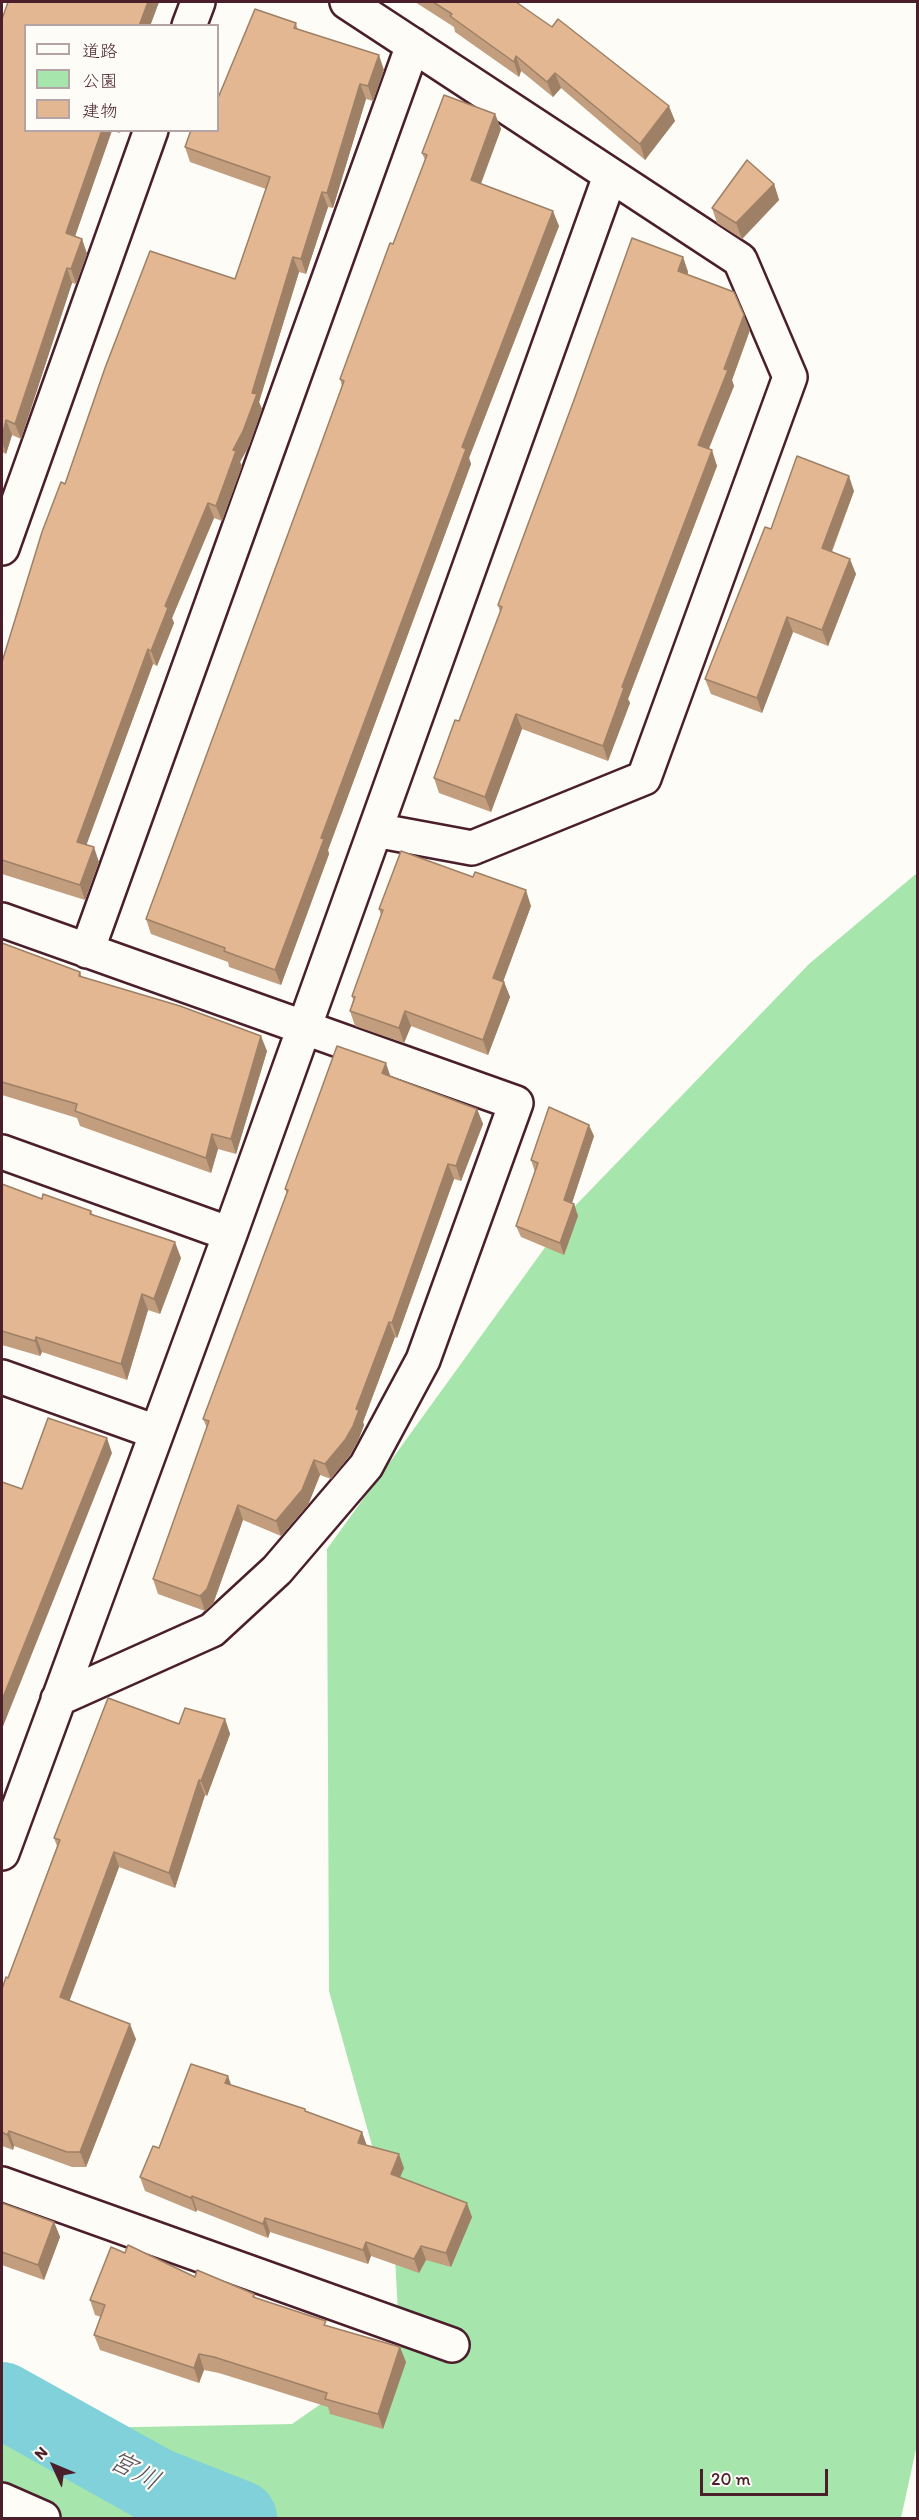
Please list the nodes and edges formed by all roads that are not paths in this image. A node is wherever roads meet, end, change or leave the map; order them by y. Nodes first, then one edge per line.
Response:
1 (198, 2) edge
2 (347, 2) edge
3 (190, 24) edge
4 (413, 45) junction
5 (150, 132) edge
6 (610, 176) junction
7 (2, 548) edge
8 (375, 830) junction
9 (2, 920) edge
10 (87, 951) junction
11 (303, 1029) junction
12 (2, 1152) edge
13 (230, 1234) junction
14 (2, 1377) edge
15 (156, 1432) junction
16 (58, 1699) junction
17 (2, 1852) edge
18 (2, 2184) edge
19 (452, 2345) dead end
20 (2, 2500) edge
21 (43, 2518) edge

1 - 3 street
2 - 4 street
4 - 6 street
4 - 10 street
5 - 7 street
6 - 8 street
6 - 8 street
8 - 11 street
9 - 10 street
10 - 11 street
11 - 13 street
11 - 16 street
12 - 13 street
13 - 15 street
14 - 15 street
15 - 16 street
16 - 17 street
18 - 19 street
20 - 21 street

